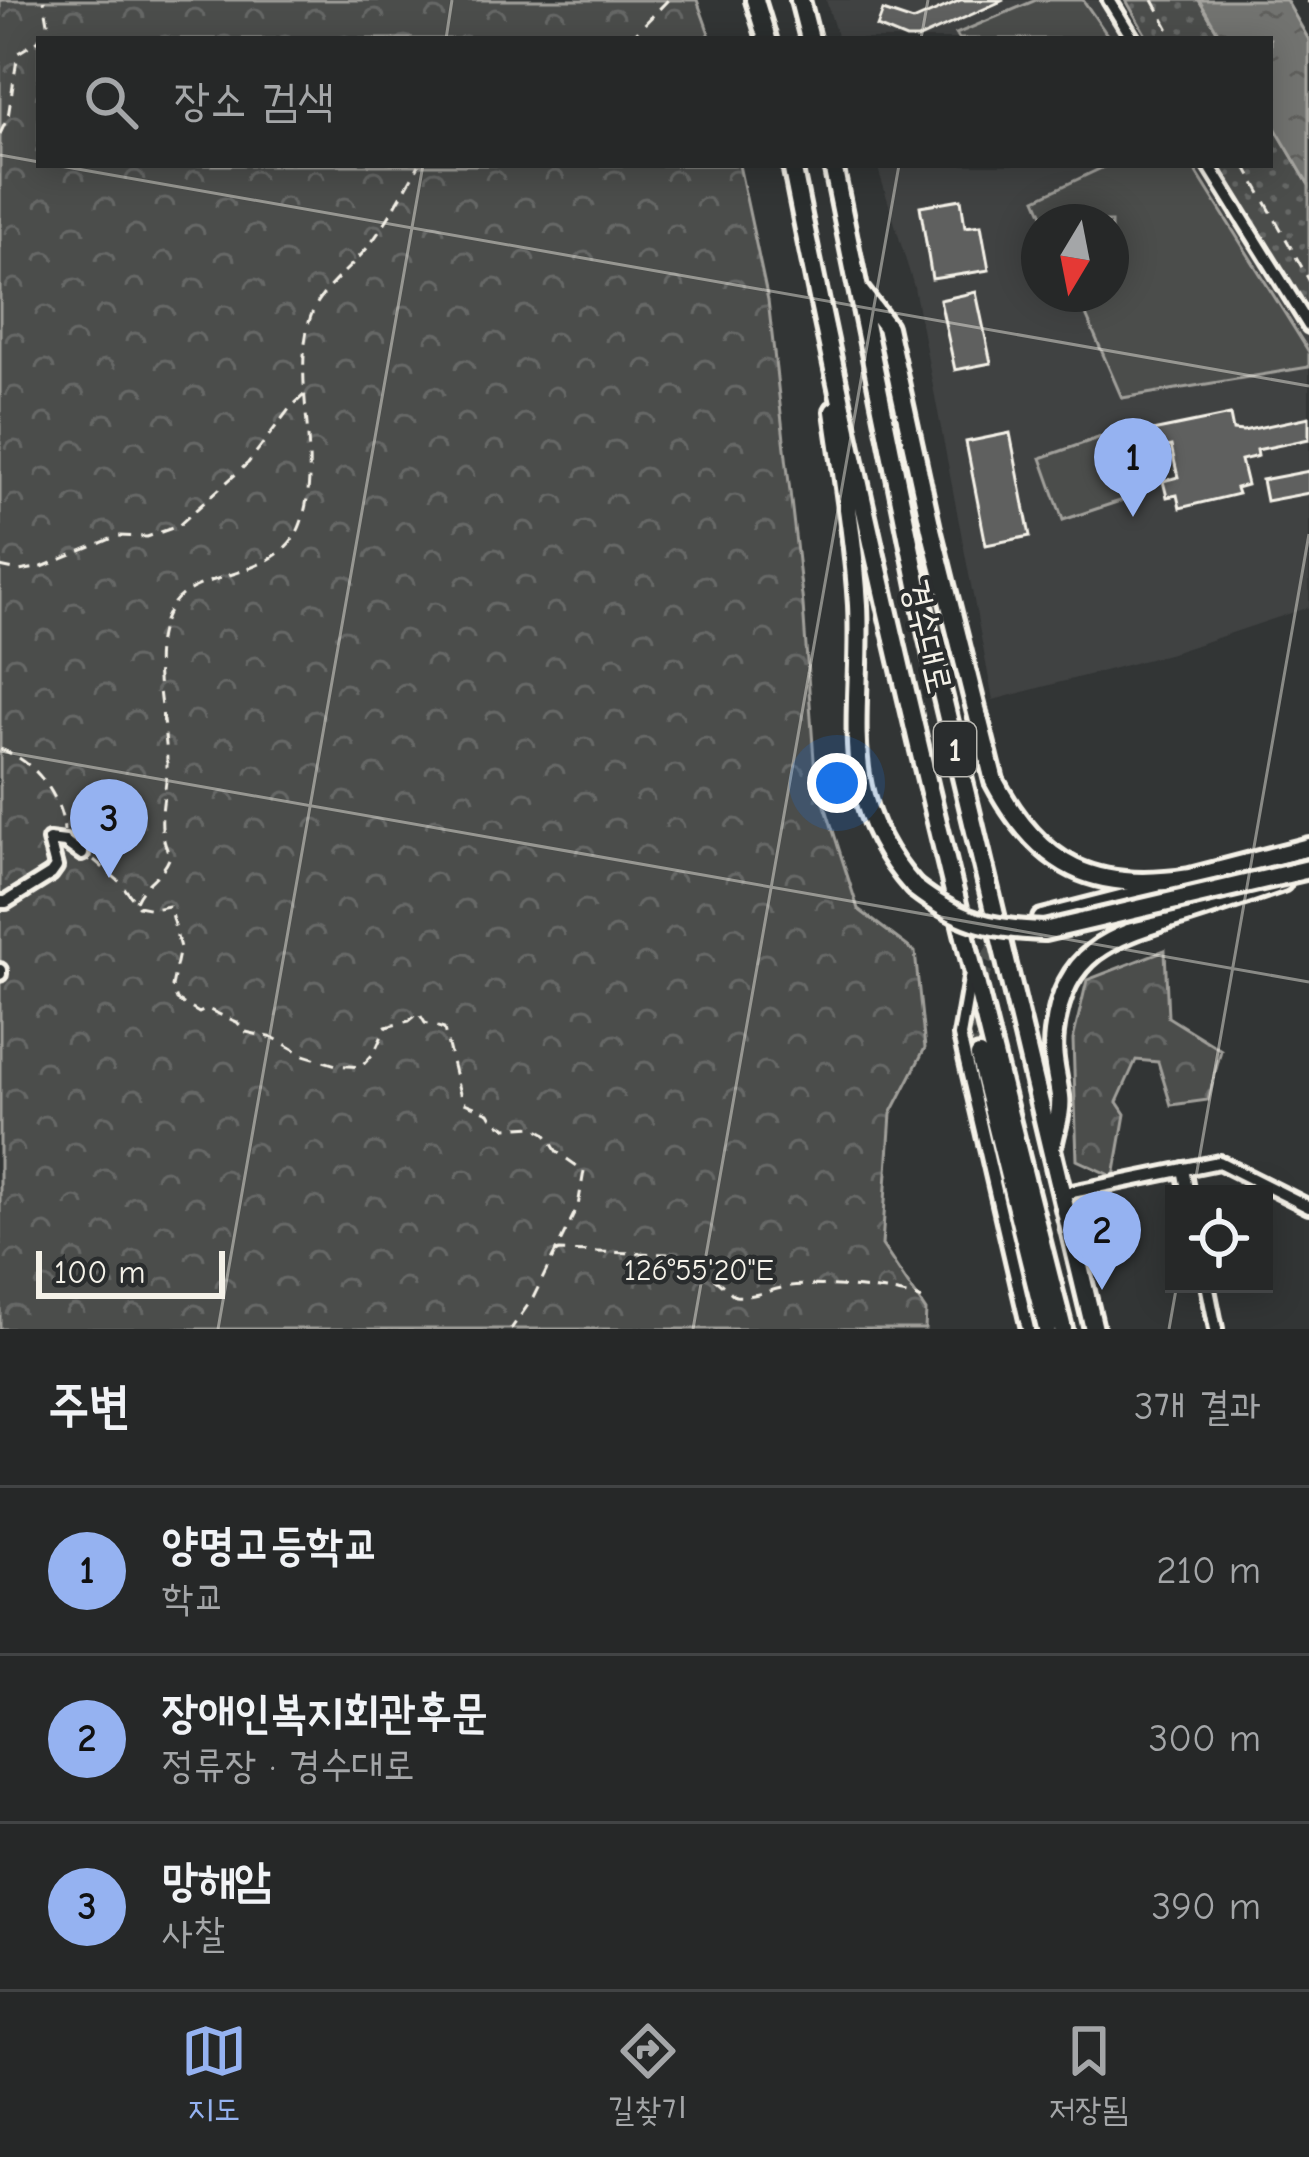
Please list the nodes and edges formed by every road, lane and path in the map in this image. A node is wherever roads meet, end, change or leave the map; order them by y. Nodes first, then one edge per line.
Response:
1 (44, 0) edge
2 (668, 0) edge
3 (755, 0) edge
4 (801, 0) edge
5 (1109, 0) edge
6 (1153, 0) edge
7 (47, 36) edge
8 (634, 36) edge
9 (766, 36) edge
10 (809, 36) edge
11 (1131, 36) edge
12 (1172, 36) edge
13 (36, 42) edge
14 (0, 134) edge
15 (417, 168) edge
16 (793, 168) edge
17 (834, 168) edge
18 (1211, 168) edge
19 (1247, 168) edge
20 (1309, 280) edge
21 (854, 284) junction
22 (817, 291) junction
23 (1309, 326) edge
24 (304, 395) junction
25 (0, 567) edge
26 (0, 748) edge
27 (65, 842) junction
28 (1309, 847) edge
29 (85, 856) joint
30 (1309, 871) edge
31 (1190, 878) junction
32 (0, 902) edge
33 (138, 906) junction
34 (1042, 919) dead end
35 (972, 970) junction
36 (979, 1056) tunnel mouth
37 (1052, 1148) junction
38 (1183, 1169) junction
39 (1186, 1185) edge
40 (1062, 1194) junction
41 (1309, 1207) edge
42 (552, 1255) junction
43 (1209, 1293) edge
44 (922, 1300) dead end
45 (511, 1329) edge
46 (1028, 1329) edge
47 (1047, 1329) edge
48 (1063, 1329) edge
49 (1094, 1329) edge
50 (1216, 1329) edge

1 - 7 path
2 - 8 path
3 - 9 main road
4 - 10 main road
5 - 11 street
6 - 12 path
13 - 14 path
15 - 24 path
16 - 22 main road, 경수대로 / 1
17 - 21 main road, 경수대로 / 1
18 - 23 street
19 - 20 path
21 - 31 main road
21 - 37 main road, 경수대로 / 1
22 - 30 main road, bridge
22 - 35 main road, 경수대로 / 1
24 - 25 path
24 - 33 path
26 - 27 path
27 - 29 street
27 - 32 street
28 - 31 main road
29 - 33 path
30 - 37 main road, bridge
31 - 34 main road
33 - 42 path
35 - 46 street
35 - 48 main road, 경수대로 / 1
36 - 47 main road
37 - 40 main road, 경수대로 / 1
38 - 39 street
38 - 40 street
38 - 41 street
40 - 49 main road, 경수대로 / 1
42 - 44 path
42 - 45 path
43 - 50 street

